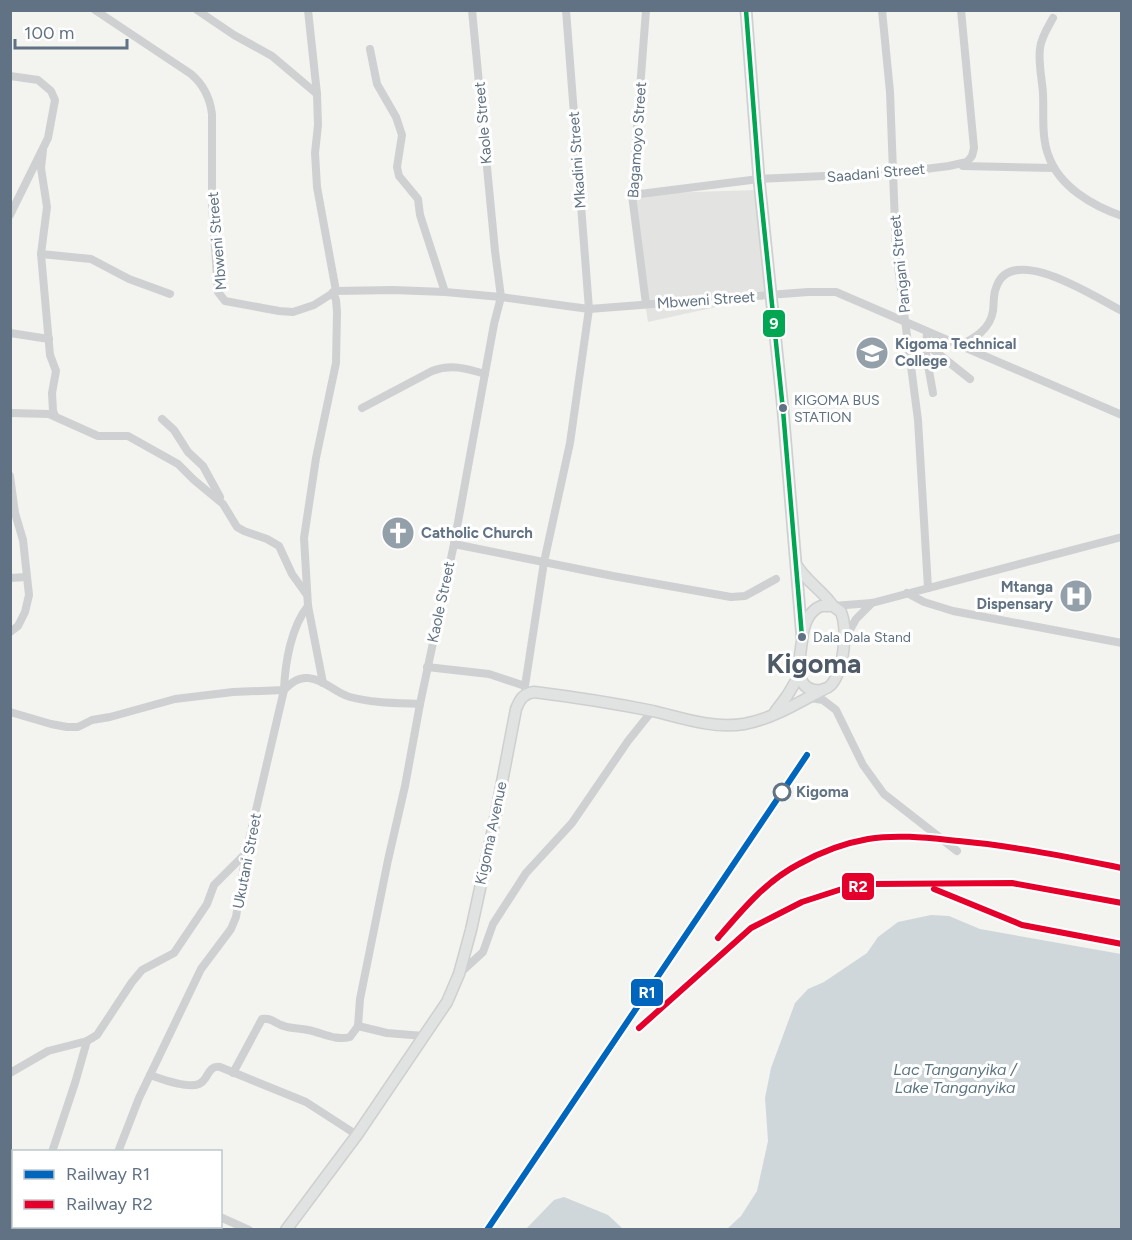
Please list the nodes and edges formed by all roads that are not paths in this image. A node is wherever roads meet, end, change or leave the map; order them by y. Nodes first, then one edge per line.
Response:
1 (95, 10) edge
2 (197, 10) edge
3 (308, 10) edge
4 (472, 10) edge
5 (566, 10) edge
6 (646, 10) edge
7 (746, 10) edge
8 (882, 10) edge
9 (961, 10) edge
10 (1053, 18) dead end
11 (370, 49) dead end
12 (10, 76) edge
13 (317, 94) junction
14 (43, 150) junction
15 (949, 166) junction
16 (1054, 168) junction
17 (893, 173) junction
18 (759, 179) junction
19 (632, 195) junction
20 (10, 214) edge
21 (1122, 216) edge
22 (41, 254) junction
23 (334, 292) junction
24 (445, 292) junction
25 (170, 294) dead end
26 (770, 295) junction
27 (501, 297) junction
28 (646, 304) junction
29 (589, 309) junction
30 (1122, 311) edge
31 (906, 322) junction
32 (927, 332) junction
33 (10, 333) edge
34 (49, 339) junction
35 (926, 344) junction
36 (959, 346) junction
37 (484, 374) junction
38 (970, 379) dead end
39 (933, 393) dead end
40 (362, 408) dead end
41 (10, 413) edge
42 (1122, 415) edge
43 (56, 416) junction
44 (162, 419) dead end
45 (10, 476) edge
46 (223, 504) junction
47 (1122, 537) edge
48 (454, 544) junction
49 (544, 562) junction
50 (797, 566) junction
51 (26, 577) junction
52 (10, 578) edge
53 (776, 579) dead end
54 (927, 588) junction
55 (907, 593) junction
56 (308, 595) junction
57 (872, 603) junction
58 (308, 606) junction
59 (833, 606) junction
60 (10, 632) edge
61 (802, 637) junction
62 (844, 641) junction
63 (1122, 643) edge
64 (427, 667) junction
65 (800, 674) junction
66 (323, 683) junction
67 (525, 689) junction
68 (284, 690) junction
69 (824, 690) junction
70 (808, 698) junction
71 (420, 704) junction
72 (652, 711) junction
73 (10, 712) edge
74 (772, 714) junction
75 (957, 851) dead end
76 (246, 853) junction
77 (459, 975) junction
78 (358, 1026) junction
79 (424, 1036) junction
80 (87, 1041) junction
81 (10, 1073) edge
82 (233, 1073) junction
83 (150, 1075) junction
84 (357, 1135) junction
85 (53, 1150) edge
86 (119, 1150) edge
87 (222, 1218) edge
88 (249, 1230) edge
89 (286, 1230) edge

1 - 23 street, Mbweni Street
2 - 13 street
3 - 13 street
4 - 27 street, Kaole Street
5 - 29 street, Mkadini Street
6 - 19 street, Bagamoyo Street
7 - 18 main road
8 - 17 street, Pangani Street
9 - 15 street, Saadani Street
10 - 16 street
11 - 24 street
12 - 14 street
13 - 23 street
14 - 20 street
14 - 22 street
15 - 16 street
15 - 17 street, Saadani Street
16 - 21 street
17 - 18 street, Saadani Street
17 - 31 street, Pangani Street
18 - 19 street, Saadani Street
18 - 26 main road
19 - 28 street, Bagamoyo Street
22 - 25 street
22 - 34 street
23 - 24 street, Mbweni Street
23 - 56 street
24 - 27 street, Mbweni Street
26 - 28 street, Mbweni Street
26 - 31 street, Mbweni Street
26 - 50 main road
27 - 29 street, Mbweni Street
27 - 37 street, Kaole Street
28 - 29 street, Mbweni Street
29 - 49 street
30 - 36 street
31 - 32 street, Mbweni Street
31 - 54 street, Pangani Street
32 - 35 street
32 - 36 street, Mbweni Street
33 - 34 street
34 - 43 street
35 - 38 street
35 - 39 street
36 - 42 street, Mbweni Street
37 - 40 street
37 - 48 street, Kaole Street
41 - 43 street
43 - 46 street
44 - 46 street
45 - 51 street
46 - 56 street
47 - 54 street
48 - 49 street
48 - 64 street, Kaole Street
49 - 53 street
49 - 67 street
50 - 59 main road
50 - 61 main road
51 - 52 street
51 - 60 street
54 - 55 street
55 - 57 street
55 - 63 street
56 - 58 street
57 - 59 street
57 - 62 street
58 - 66 street
58 - 68 street, Ukutani Street
59 - 61 main road
59 - 62 main road
61 - 65 main road
62 - 69 main road
64 - 67 street
64 - 71 street, Kaole Street
65 - 69 main road
65 - 74 main road
66 - 68 street
66 - 71 street
67 - 72 main road
67 - 77 main road, Kigoma Avenue
68 - 73 street
68 - 76 street, Ukutani Street
69 - 70 main road
70 - 74 main road
70 - 75 street
71 - 78 street, Kaole Street
72 - 74 main road
72 - 77 street
76 - 80 street
76 - 83 street, Ukutani Street
77 - 79 main road, Kigoma Avenue
78 - 79 street
78 - 82 street
79 - 84 main road, Kigoma Avenue
80 - 81 street
80 - 85 street
82 - 83 street
82 - 84 street
83 - 86 street, Ukutani Street
84 - 89 main road, Kigoma Avenue
87 - 88 street

